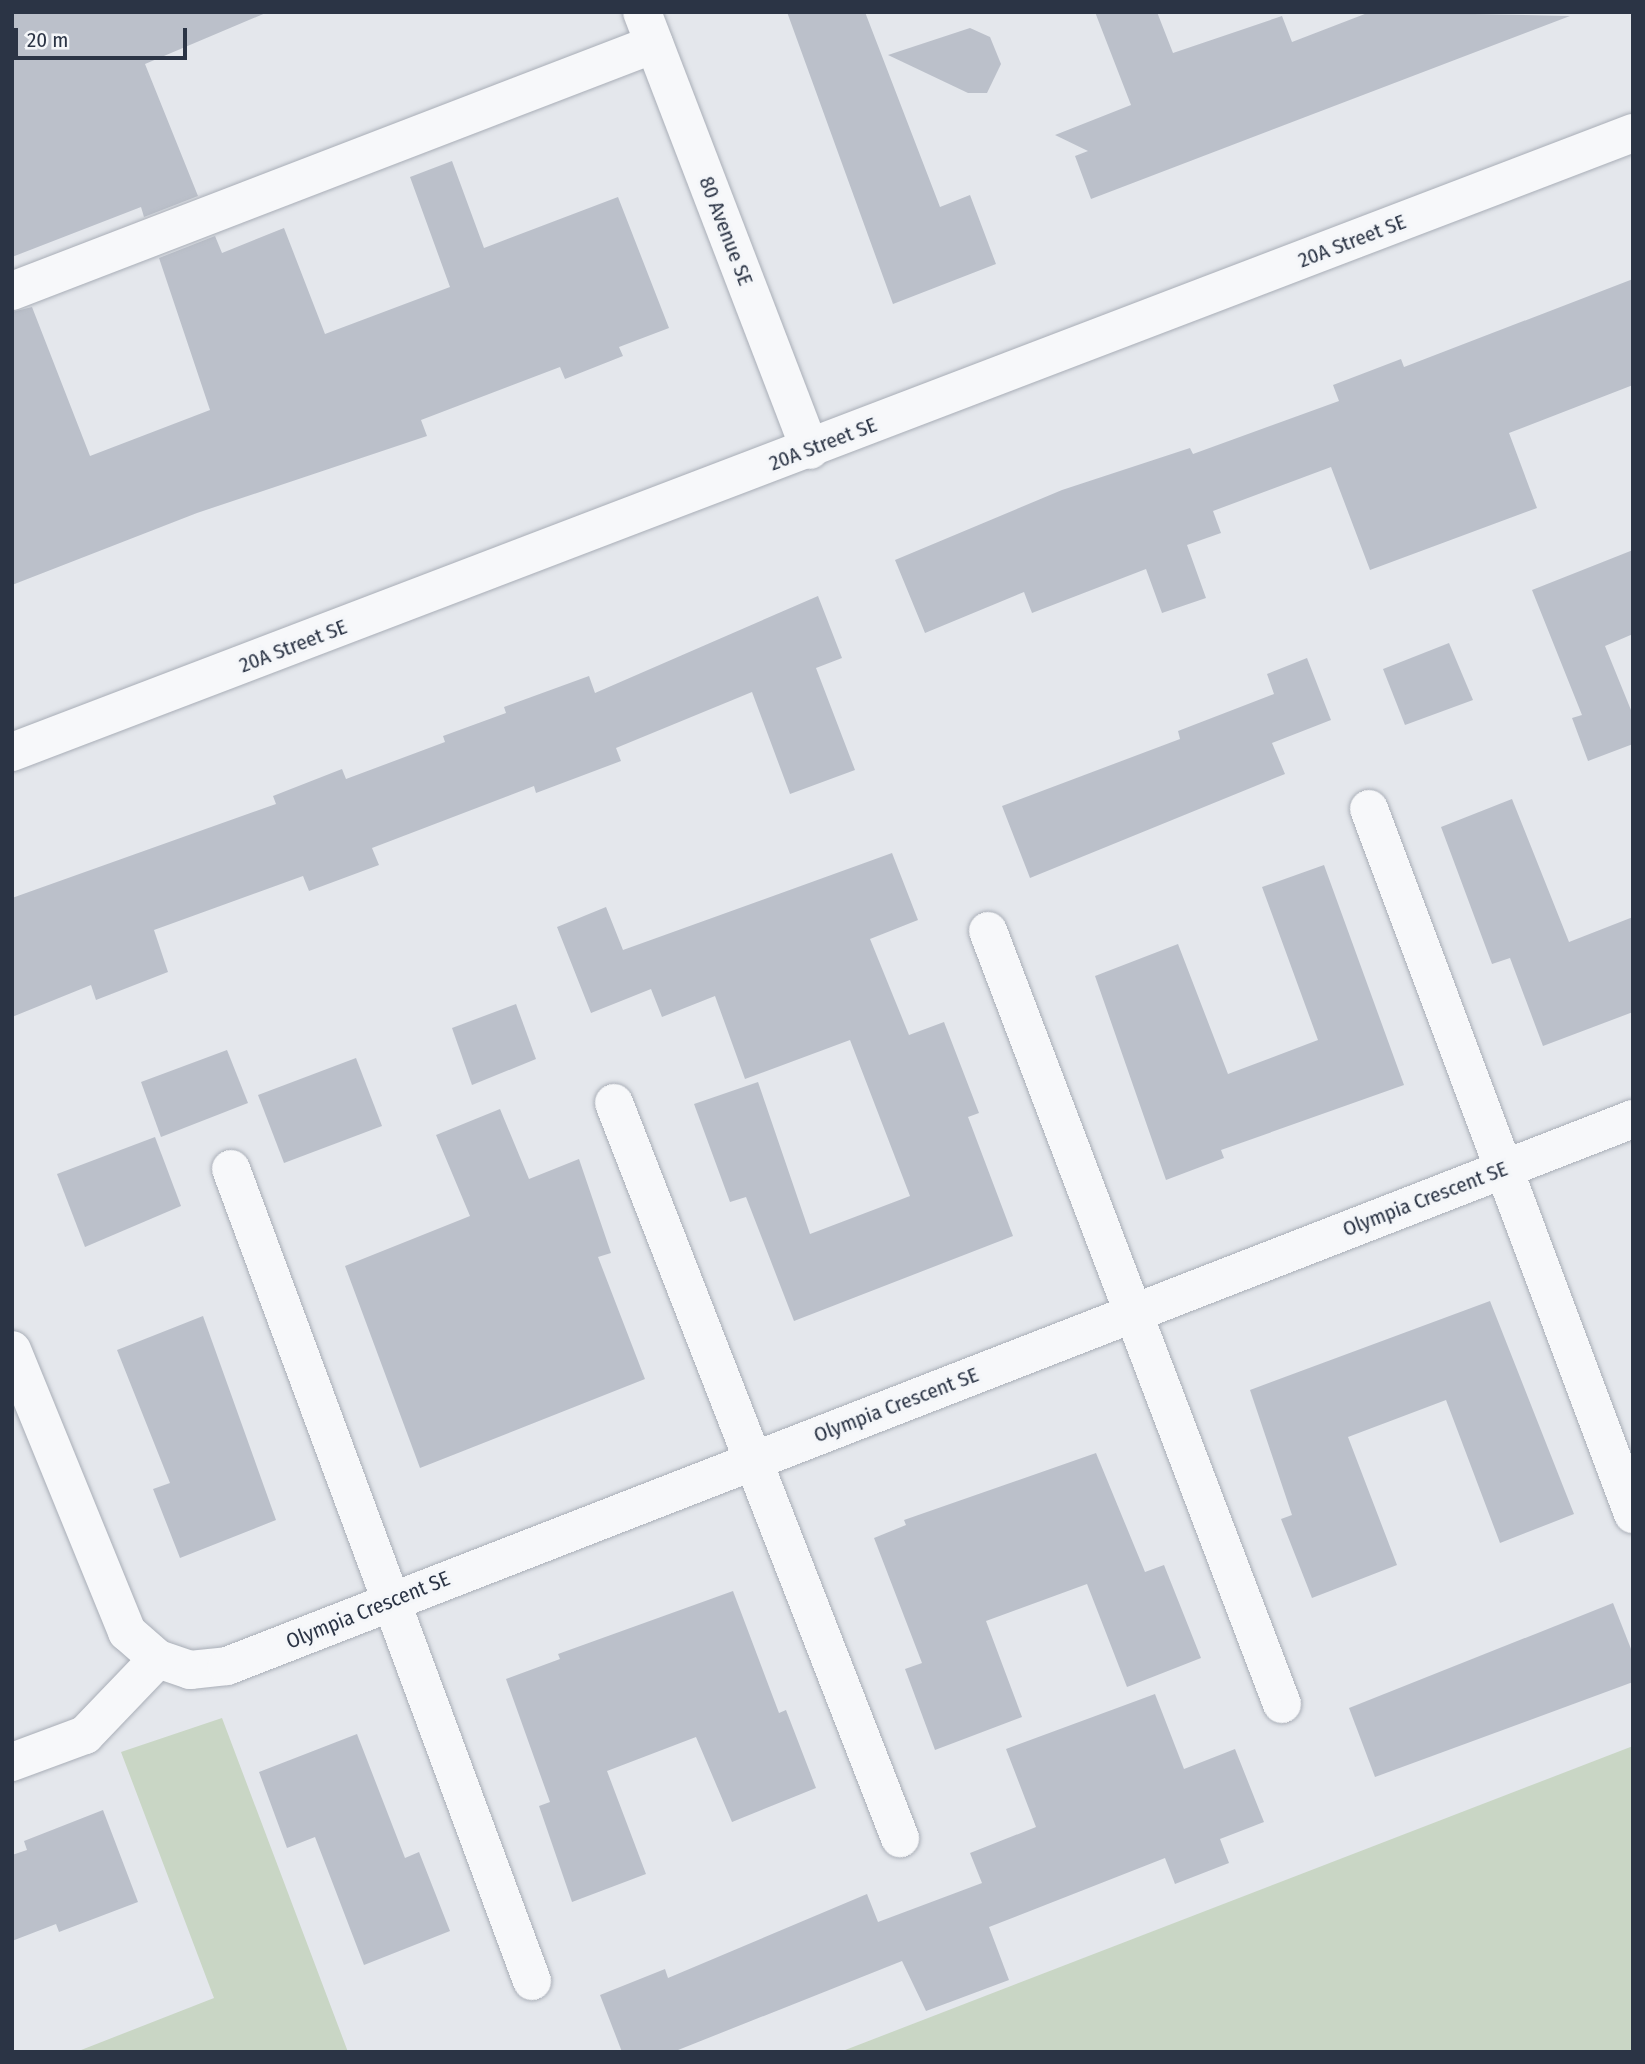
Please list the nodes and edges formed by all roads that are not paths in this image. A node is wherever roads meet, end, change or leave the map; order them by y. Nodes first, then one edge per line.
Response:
1 (648, 28) edge
2 (1633, 133) edge
3 (12, 291) edge
4 (810, 450) junction
5 (12, 752) edge
6 (1369, 809) dead end
7 (988, 931) dead end
8 (614, 1102) dead end
9 (1633, 1119) edge
10 (1504, 1168) junction
11 (231, 1169) dead end
12 (1133, 1313) junction
13 (12, 1350) edge
14 (753, 1460) junction
15 (1633, 1514) edge
16 (391, 1600) junction
17 (158, 1659) junction
18 (1282, 1704) dead end
19 (12, 1762) edge
20 (900, 1838) dead end
21 (532, 1981) dead end

1 - 3 street
1 - 4 street, 80 Avenue SE
2 - 4 street, 20A Street SE
4 - 5 street, 20A Street SE
6 - 10 street
7 - 12 street
8 - 14 street
9 - 10 street, Olympia Crescent SE
10 - 12 street, Olympia Crescent SE
10 - 15 street
11 - 16 street
12 - 14 street, Olympia Crescent SE
12 - 18 street
13 - 17 street, Olympia Crescent SE
14 - 16 street, Olympia Crescent SE
14 - 20 street
16 - 17 street, Olympia Crescent SE
16 - 21 street
17 - 19 street

